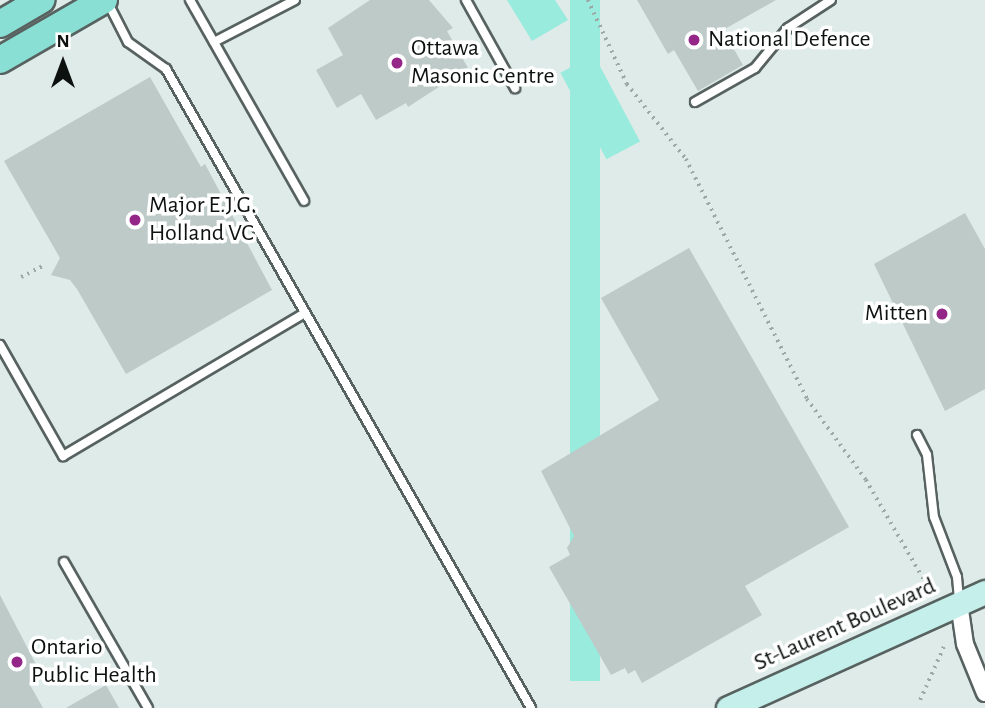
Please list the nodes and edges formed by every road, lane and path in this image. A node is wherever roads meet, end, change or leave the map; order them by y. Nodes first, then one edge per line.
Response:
1 (41, 0) edge
2 (106, 0) edge
3 (190, 0) edge
4 (295, 0) edge
5 (466, 0) edge
6 (589, 0) edge
7 (831, 0) edge
8 (0, 23) edge
9 (214, 43) junction
10 (0, 60) edge
11 (515, 88) dead end
12 (695, 102) dead end
13 (304, 201) dead end
14 (45, 265) dead end
15 (20, 277) dead end
16 (305, 313) junction
17 (0, 345) edge
18 (917, 435) dead end
19 (64, 562) dead end
20 (985, 592) edge
21 (933, 595) dead end
22 (959, 603) junction
23 (944, 646) dead end
24 (985, 693) edge
25 (920, 700) dead end
26 (148, 708) edge
27 (531, 708) edge
28 (728, 708) edge

1 - 8 main road
2 - 10 main road
2 - 16 lane
3 - 9 lane
4 - 9 lane
5 - 11 lane
6 - 21 path
7 - 12 lane
9 - 13 lane
14 - 15 path
16 - 17 lane
16 - 27 lane
18 - 22 lane
19 - 26 lane
20 - 22 street, St-Laurent Boulevard
22 - 24 street
22 - 28 street, St-Laurent Boulevard
23 - 25 path

